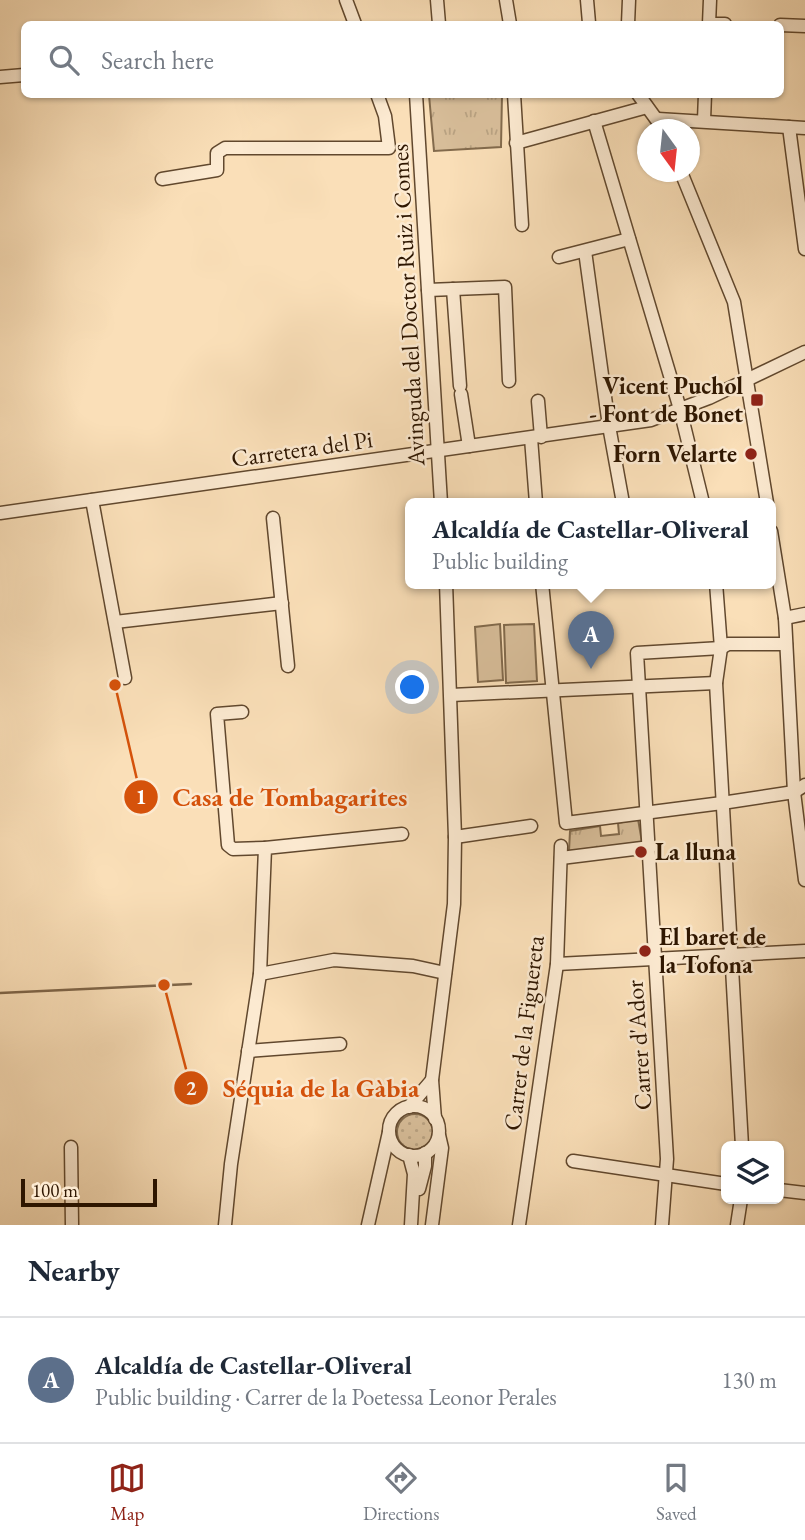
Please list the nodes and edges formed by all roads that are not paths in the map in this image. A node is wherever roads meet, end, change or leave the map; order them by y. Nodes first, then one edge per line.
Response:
1 (346, 0) edge
2 (437, 0) edge
3 (506, 0) edge
4 (587, 0) edge
5 (629, 0) edge
6 (710, 0) edge
7 (354, 21) edge
8 (439, 21) edge
9 (510, 21) edge
10 (586, 21) edge
11 (628, 21) edge
12 (709, 21) edge
13 (784, 26) edge
14 (805, 26) edge
15 (21, 75) edge
16 (0, 77) edge
17 (378, 98) edge
18 (419, 98) edge
19 (514, 98) edge
20 (641, 98) edge
21 (705, 98) edge
22 (647, 107) junction
23 (657, 119) edge
24 (700, 120) edge
25 (704, 120) junction
26 (594, 121) junction
27 (789, 127) junction
28 (805, 128) edge
29 (516, 143) junction
30 (162, 179) dead end
31 (685, 182) edge
32 (522, 225) dead end
33 (629, 239) junction
34 (805, 249) edge
35 (585, 251) junction
36 (559, 257) dead end
37 (453, 289) junction
38 (428, 290) junction
39 (805, 352) edge
40 (748, 379) junction
41 (509, 381) dead end
42 (538, 401) dead end
43 (680, 409) junction
44 (609, 426) junction
45 (536, 438) junction
46 (469, 446) junction
47 (437, 451) junction
48 (441, 498) edge
49 (536, 498) edge
50 (622, 498) edge
51 (702, 498) edge
52 (766, 498) edge
53 (92, 500) junction
54 (0, 513) edge
55 (273, 519) dead end
56 (776, 562) edge
57 (446, 589) edge
58 (543, 589) edge
59 (716, 589) edge
60 (282, 603) junction
61 (805, 614) edge
62 (785, 618) junction
63 (115, 622) junction
64 (786, 644) junction
65 (721, 648) junction
66 (288, 666) dead end
67 (125, 678) dead end
68 (716, 684) junction
69 (640, 686) junction
70 (551, 690) junction
71 (451, 695) junction
72 (242, 712) dead end
73 (800, 789) edge
74 (722, 803) junction
75 (647, 811) junction
76 (531, 826) dead end
77 (402, 834) dead end
78 (455, 837) junction
79 (649, 847) junction
80 (265, 848) junction
81 (805, 880) edge
82 (805, 951) edge
83 (731, 956) junction
84 (655, 958) junction
85 (556, 964) junction
86 (445, 973) junction
87 (260, 974) junction
88 (340, 1044) dead end
89 (248, 1051) junction
90 (432, 1080) junction
91 (408, 1107) junction
92 (437, 1125) junction
93 (389, 1132) junction
94 (741, 1141) edge
95 (71, 1147) dead end
96 (426, 1153) junction
97 (405, 1154) junction
98 (573, 1161) dead end
99 (667, 1175) junction
100 (377, 1176) junction
101 (721, 1183) edge
102 (419, 1189) junction
103 (784, 1191) edge
104 (436, 1193) junction
105 (805, 1193) edge
106 (414, 1202) junction
107 (740, 1204) edge
108 (72, 1225) edge
109 (225, 1225) edge
110 (368, 1225) edge
111 (411, 1225) edge
112 (432, 1225) edge
113 (519, 1225) edge
114 (662, 1225) edge
115 (737, 1225) edge

1 - 7 street
2 - 8 street
3 - 9 street
4 - 10 street
5 - 11 street
6 - 12 street
13 - 14 street
15 - 16 street
17 - 30 street
18 - 38 street, Avinguda del Doctor Ruiz i Comes
19 - 29 street
20 - 22 street
21 - 25 street
22 - 23 street
22 - 26 street
24 - 25 street
25 - 27 street
26 - 29 street
26 - 33 street
27 - 28 street
27 - 34 street
29 - 32 street
31 - 40 street
33 - 35 street
33 - 43 street
35 - 36 street
35 - 44 street
37 - 38 street
37 - 41 street
37 - 46 street, Avinguda del Doctor Ruiz i Comes
38 - 47 street, Avinguda del Doctor Ruiz i Comes
39 - 40 street, Carretera del Pi
40 - 43 street, Carretera del Pi
40 - 52 street
42 - 45 street
43 - 44 street, Carretera del Pi
43 - 51 street
44 - 45 street, Carretera del Pi
44 - 50 street
45 - 46 street, Carretera del Pi
45 - 49 street
46 - 47 street, Carretera del Pi
47 - 48 street, Avinguda del Doctor Ruiz i Comes
47 - 53 street, Carretera del Pi
53 - 54 street, Carretera del Pi
53 - 63 street
55 - 60 street
56 - 62 street
57 - 71 street
58 - 70 street
59 - 65 street
60 - 63 street
60 - 66 street
61 - 62 street
62 - 64 street
63 - 67 street
64 - 65 street
64 - 73 street
65 - 68 street
65 - 69 street, Carrer d'Ador
68 - 69 street
68 - 74 street
69 - 70 street
69 - 75 street, Carrer d'Ador
70 - 71 street
70 - 75 street
71 - 78 street
72 - 80 street
73 - 74 street
73 - 81 street
74 - 75 street
74 - 83 street
75 - 79 street, Carrer d'Ador
76 - 78 street
77 - 80 street
78 - 86 street
79 - 84 street, Carrer d'Ador
79 - 85 street, Carrer de la Figuereta
80 - 87 street
82 - 83 street
83 - 84 street
83 - 94 street
84 - 85 street
84 - 99 street, Carrer d'Ador
85 - 113 street, Carrer de la Figuereta
86 - 87 street
86 - 90 street
87 - 89 street
88 - 89 street
89 - 109 street
90 - 91 street
90 - 92 street
91 - 92 street
91 - 93 street
92 - 96 street
92 - 104 street
93 - 97 street
93 - 100 street
95 - 108 street
96 - 97 street
96 - 102 street
96 - 104 street
97 - 100 street
97 - 106 street
98 - 99 street
99 - 101 street
99 - 114 street, Carrer d'Ador
100 - 110 street
102 - 104 street
102 - 106 street
103 - 105 street
104 - 112 street
106 - 111 street
107 - 115 street

